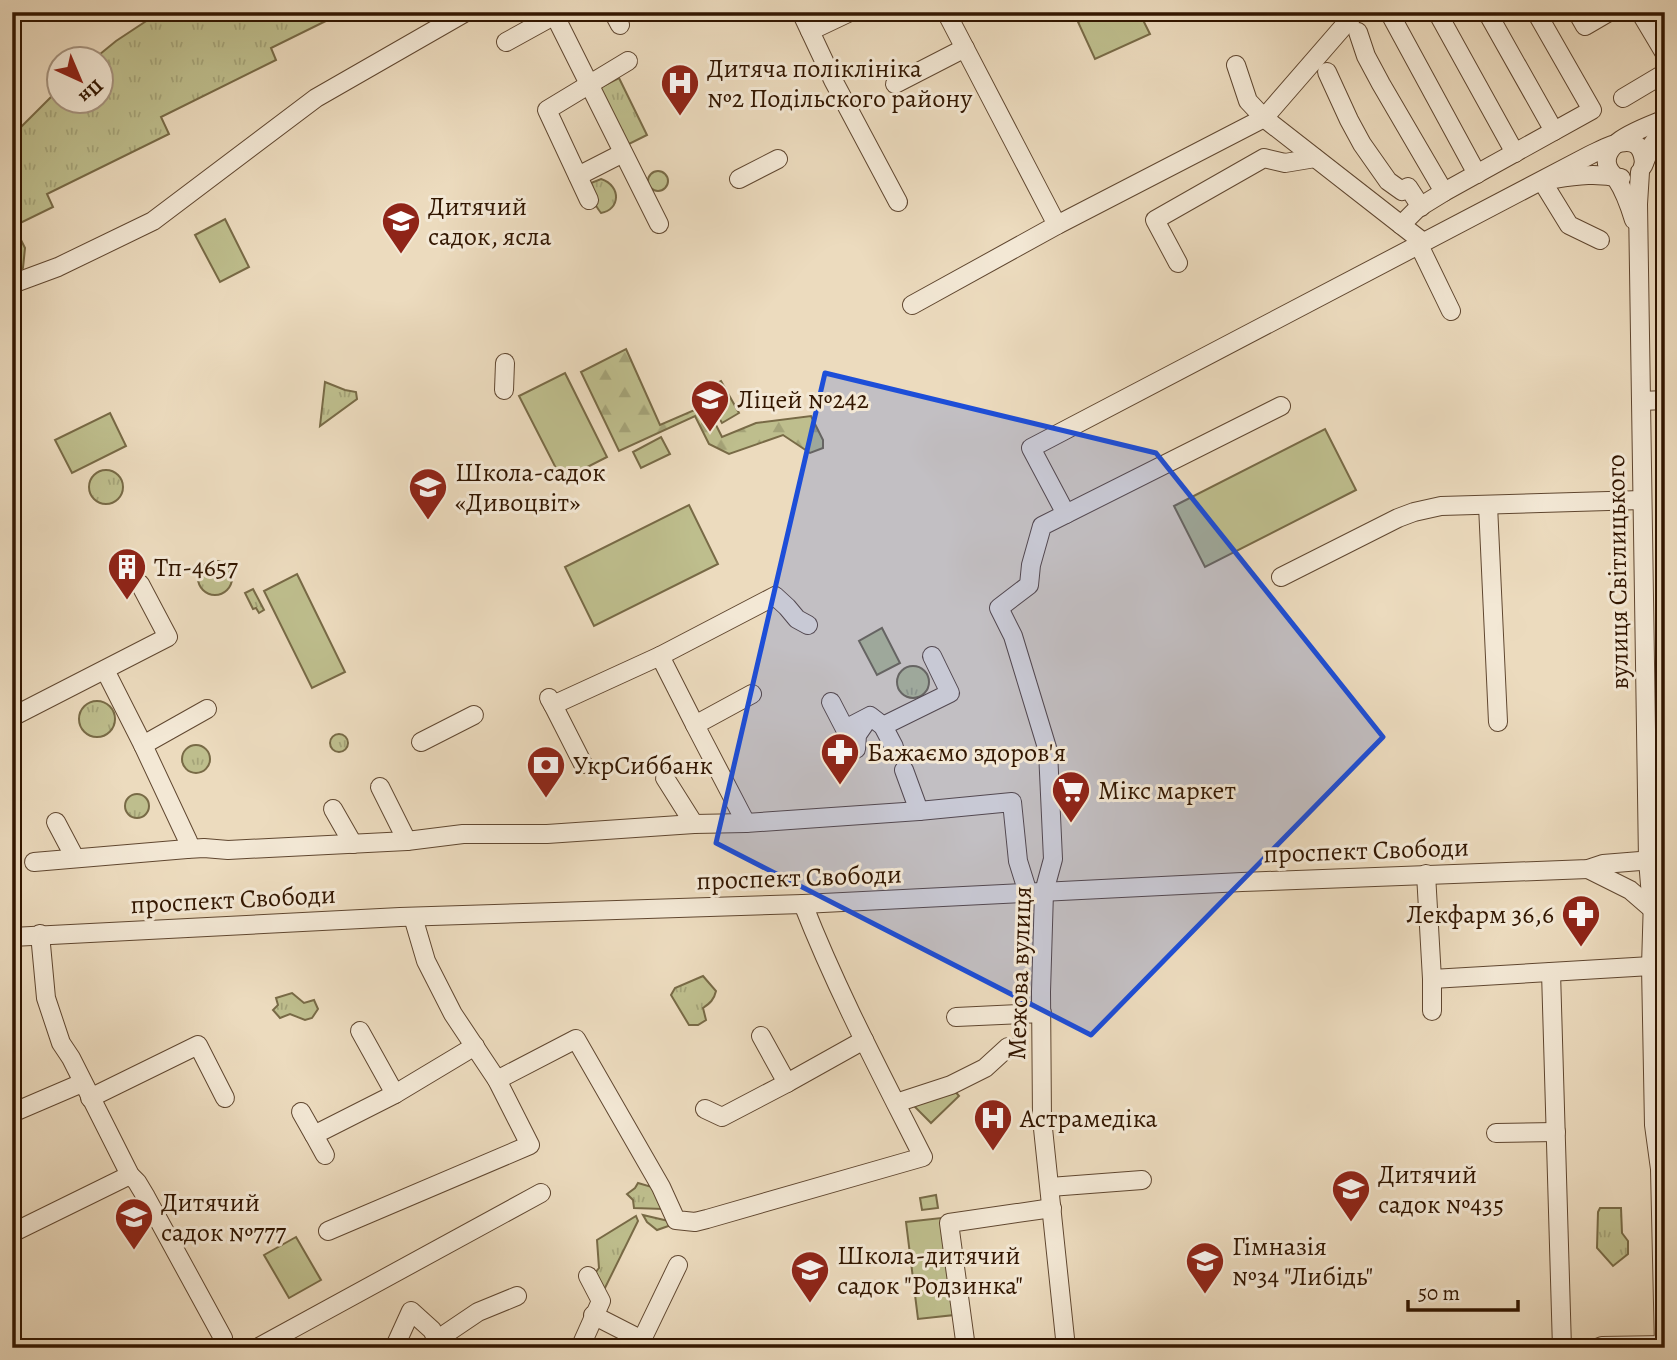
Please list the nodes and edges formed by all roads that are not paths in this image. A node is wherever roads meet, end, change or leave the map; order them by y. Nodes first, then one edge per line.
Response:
1 (466, 12) edge
2 (801, 12) edge
3 (850, 12) edge
4 (946, 12) edge
5 (1356, 12) edge
6 (1389, 12) edge
7 (1437, 12) edge
8 (1487, 12) edge
9 (1536, 12) edge
10 (1577, 12) edge
11 (1609, 12) edge
12 (1640, 12) edge
13 (554, 14) edge
14 (810, 31) junction
15 (1358, 33) dead end
16 (506, 42) dead end
17 (965, 48) junction
18 (1665, 54) edge
19 (628, 61) dead end
20 (1236, 65) dead end
21 (1327, 72) dead end
22 (1665, 73) edge
23 (590, 83) junction
24 (895, 84) dead end
25 (1623, 98) dead end
26 (1264, 118) junction
27 (1665, 119) edge
28 (1665, 127) edge
29 (1554, 131) junction
30 (1616, 144) junction
31 (623, 153) junction
32 (1515, 153) junction
33 (1315, 158) junction
34 (778, 159) dead end
35 (1642, 168) junction
36 (1477, 174) junction
37 (578, 176) junction
38 (1616, 177) junction
39 (739, 179) dead end
40 (1542, 181) junction
41 (1444, 192) junction
42 (589, 200) dead end
43 (898, 202) dead end
44 (1421, 207) junction
45 (659, 224) dead end
46 (1057, 225) junction
47 (1638, 234) junction
48 (1411, 237) junction
49 (1600, 240) dead end
50 (1178, 263) dead end
51 (12, 284) edge
52 (912, 305) dead end
53 (1451, 311) dead end
54 (505, 363) dead end
55 (504, 390) dead end
56 (1665, 400) edge
57 (1641, 401) junction
58 (1281, 406) dead end
59 (1643, 499) junction
60 (1488, 505) junction
61 (1066, 514) junction
62 (1281, 577) dead end
63 (140, 584) dead end
64 (808, 625) dead end
65 (660, 656) junction
66 (932, 656) dead end
67 (105, 670) junction
68 (752, 694) dead end
69 (831, 702) dead end
70 (207, 709) dead end
71 (474, 715) dead end
72 (12, 717) edge
73 (877, 721) junction
74 (1498, 722) dead end
75 (695, 725) junction
76 (421, 742) dead end
77 (143, 745) junction
78 (894, 747) dead end
79 (856, 749) dead end
80 (583, 765) dead end
81 (904, 770) dead end
82 (665, 778) dead end
83 (380, 787) dead end
84 (333, 809) dead end
85 (919, 811) junction
86 (56, 822) dead end
87 (746, 823) junction
88 (694, 824) junction
89 (407, 841) junction
90 (353, 844) junction
91 (187, 849) junction
92 (75, 859) junction
93 (1657, 859) edge
94 (34, 862) dead end
95 (1588, 869) junction
96 (1426, 874) junction
97 (1665, 875) edge
98 (1036, 893) junction
99 (803, 904) junction
100 (1652, 915) junction
101 (413, 917) junction
102 (40, 934) junction
103 (12, 937) edge
104 (1665, 943) edge
105 (1651, 965) junction
106 (1551, 972) junction
107 (1432, 979) junction
108 (1432, 1012) dead end
109 (1042, 1013) junction
110 (956, 1017) dead end
111 (360, 1031) dead end
112 (761, 1036) dead end
113 (864, 1040) junction
114 (475, 1046) junction
115 (1007, 1046) dead end
116 (498, 1080) junction
117 (787, 1083) junction
118 (86, 1090) junction
119 (395, 1094) junction
120 (225, 1098) dead end
121 (896, 1103) junction
122 (705, 1108) dead end
123 (301, 1112) dead end
124 (12, 1113) edge
125 (1556, 1132) junction
126 (1496, 1133) dead end
127 (314, 1135) junction
128 (1665, 1146) edge
129 (325, 1155) dead end
130 (1660, 1169) junction
131 (131, 1175) junction
132 (1142, 1180) dead end
133 (1050, 1187) junction
134 (541, 1193) dead end
135 (1052, 1208) junction
136 (328, 1231) dead end
137 (12, 1233) edge
138 (678, 1265) dead end
139 (588, 1276) dead end
140 (517, 1296) dead end
141 (593, 1315) junction
142 (223, 1338) dead end
143 (439, 1343) edge
144 (396, 1344) dead end
145 (641, 1345) edge
146 (1664, 1346) edge
147 (257, 1348) edge
148 (580, 1348) edge
149 (967, 1348) edge
150 (1066, 1348) edge
151 (1562, 1348) edge
152 (1597, 1348) edge

1 - 51 street
2 - 14 street
3 - 14 street
4 - 17 street
5 - 26 street
6 - 36 street
7 - 32 street
8 - 29 street
9 - 29 street
10 - 11 street
12 - 18 street
13 - 16 street
13 - 23 street
14 - 43 street
15 - 41 street
17 - 24 street
17 - 46 street
19 - 23 street
20 - 26 street
21 - 44 street
22 - 25 street
23 - 31 street
23 - 37 street
26 - 33 street
26 - 46 street
27 - 30 street
28 - 35 street, вулиця Світлицького
29 - 32 street
30 - 35 street
30 - 38 street
30 - 40 street
31 - 37 street
31 - 45 street
32 - 36 street
33 - 48 street
33 - 50 street
34 - 39 street
35 - 38 street
35 - 47 street, вулиця Світлицького
36 - 41 street
37 - 42 street
38 - 40 street
38 - 47 street, вулиця Світлицького
40 - 48 street
40 - 49 street
41 - 44 street
44 - 48 street
46 - 52 street
47 - 57 street, вулиця Світлицького
48 - 53 street
48 - 61 street
54 - 55 street
56 - 57 street
57 - 59 street, вулиця Світлицького
58 - 61 street
59 - 60 street
59 - 93 street, вулиця Світлицького
60 - 62 street
60 - 74 street
61 - 98 street, Межова вулиця
63 - 67 street
64 - 65 street
65 - 75 street
65 - 80 street
66 - 73 street
67 - 72 street
67 - 77 street
68 - 75 street
69 - 73 street
70 - 77 street
71 - 76 street
73 - 78 street
73 - 79 street
75 - 87 street
77 - 91 street
81 - 85 street
82 - 88 street
83 - 89 street
84 - 90 street
85 - 87 street
85 - 98 street
86 - 92 street
87 - 88 street
88 - 89 street
89 - 90 street
90 - 91 street
91 - 92 street
92 - 94 street
93 - 95 street, проспект Свободи
93 - 100 street, вулиця Світлицького
95 - 96 street, проспект Свободи
95 - 100 street, проспект Свободи
96 - 98 street, проспект Свободи
96 - 107 street
97 - 100 street
98 - 99 street, проспект Свободи
98 - 109 street, Межова вулиця
99 - 101 street, проспект Свободи
99 - 113 street
100 - 104 street
100 - 105 street, вулиця Світлицького
101 - 102 street, проспект Свободи
101 - 114 street
102 - 103 street, проспект Свободи
102 - 118 street
105 - 106 street
105 - 130 street, вулиця Світлицького
106 - 107 street
106 - 125 street
107 - 108 street
109 - 110 street
109 - 133 street, Межова вулиця
111 - 119 street
112 - 117 street
113 - 117 street
113 - 121 street
114 - 116 street
114 - 119 street
115 - 121 street
116 - 121 street
116 - 136 street
117 - 122 street
118 - 120 street
118 - 124 street
118 - 131 street
119 - 127 street
123 - 127 street
125 - 126 street
125 - 151 street
127 - 129 street
128 - 130 street, вулиця Світлицького
130 - 146 street, вулиця Світлицького
131 - 137 street
131 - 142 street
132 - 133 street
133 - 135 street, Межова вулиця
134 - 147 street
135 - 149 street
135 - 150 street, Межова вулиця
138 - 145 street
139 - 141 street
140 - 143 street
141 - 145 street
141 - 148 street
143 - 144 street
146 - 152 street

